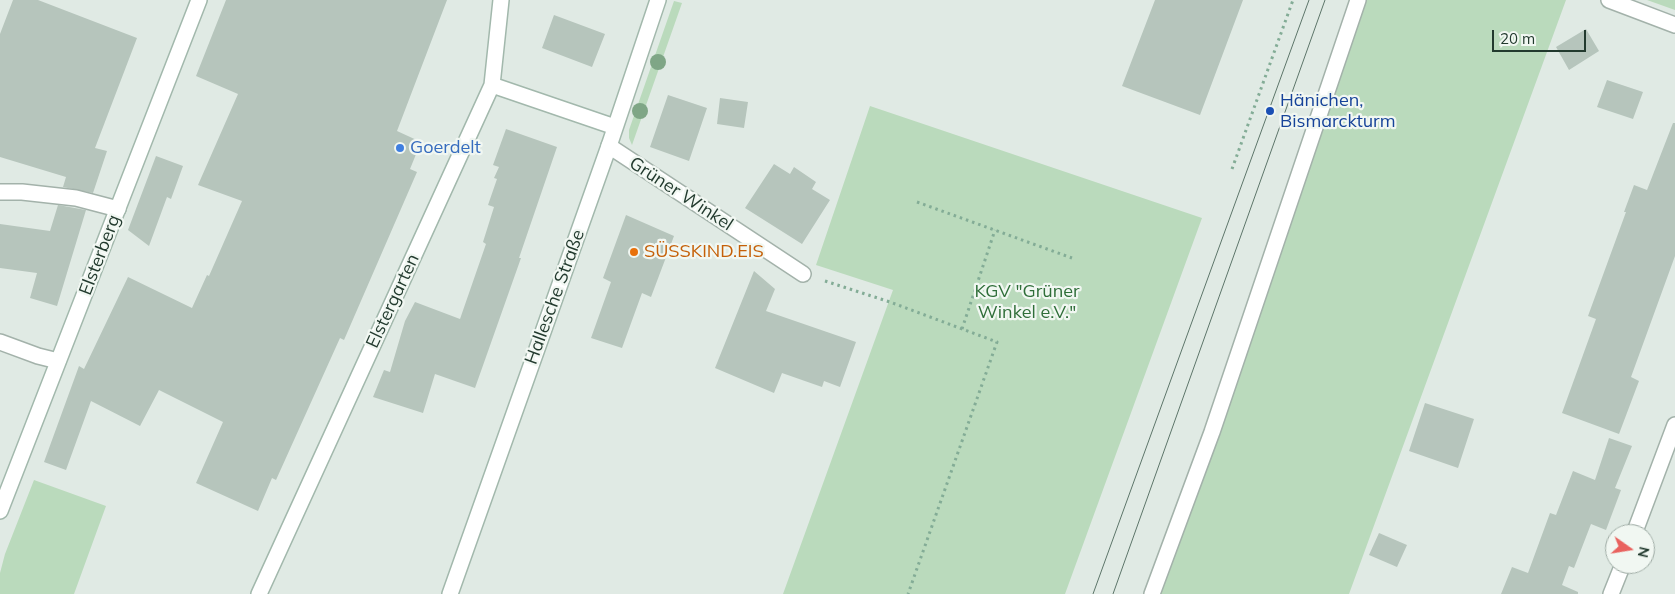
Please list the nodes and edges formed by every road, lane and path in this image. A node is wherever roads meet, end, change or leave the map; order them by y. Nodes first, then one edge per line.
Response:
1 (200, 0) edge
2 (501, 0) edge
3 (658, 0) edge
4 (1293, 0) edge
5 (1358, 0) edge
6 (1609, 0) edge
7 (1675, 25) edge
8 (492, 85) junction
9 (615, 127) junction
10 (609, 146) junction
11 (1232, 169) dead end
12 (0, 192) edge
13 (917, 202) dead end
14 (118, 209) junction
15 (995, 230) junction
16 (1072, 258) dead end
17 (803, 274) joint
18 (962, 329) junction
19 (0, 342) edge
20 (58, 361) junction
21 (1675, 425) edge
22 (0, 511) edge
23 (1638, 524) edge
24 (1619, 574) edge
25 (260, 594) edge
26 (450, 594) edge
27 (908, 594) edge
28 (1152, 594) edge
29 (1611, 594) edge

1 - 14 street, Elsterberg
2 - 8 street, Elstergarten
3 - 9 street, Hallesche Straße
4 - 11 path
5 - 28 street
6 - 7 street
8 - 9 street
8 - 25 street, Elstergarten
9 - 10 street, Hallesche Straße
10 - 17 street, Grüner Winkel
10 - 26 street, Hallesche Straße
12 - 14 street
13 - 15 path
14 - 20 street, Elsterberg
15 - 16 path
15 - 18 path
17 - 18 path
18 - 27 path
19 - 20 street
20 - 22 street, Elsterberg
21 - 23 street
24 - 29 street

